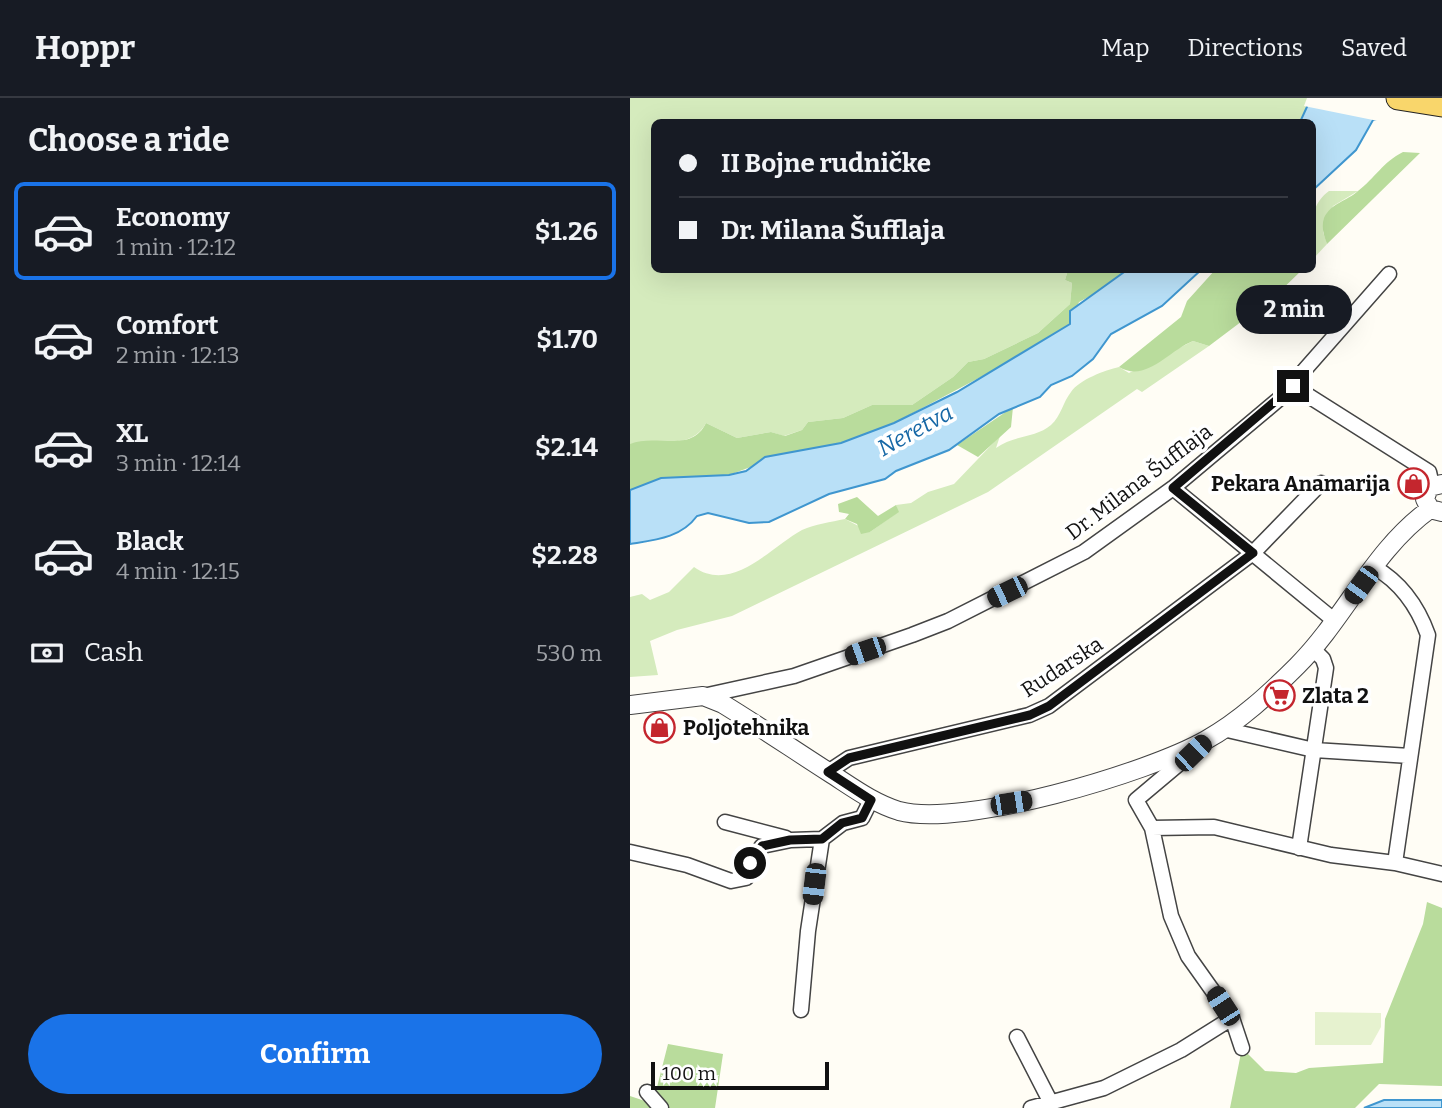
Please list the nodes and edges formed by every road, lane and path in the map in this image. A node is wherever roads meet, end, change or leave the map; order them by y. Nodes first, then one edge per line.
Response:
1 (1398, 98) edge
2 (1442, 105) edge
3 (1389, 274) dead end
4 (1293, 386) junction
5 (1321, 483) dead end
6 (1439, 483) edge
7 (1173, 488) junction
8 (1436, 510) edge
9 (1253, 553) junction
10 (1374, 567) junction
11 (1335, 621) junction
12 (1313, 649) junction
13 (703, 696) junction
14 (630, 705) edge
15 (1223, 729) junction
16 (1206, 740) junction
17 (1314, 750) junction
18 (1410, 756) junction
19 (828, 772) junction
20 (871, 800) junction
21 (725, 822) dead end
22 (1152, 828) junction
23 (822, 839) junction
24 (790, 840) junction
25 (1299, 848) junction
26 (630, 852) edge
27 (1395, 863) junction
28 (1442, 874) edge
29 (801, 1010) dead end
30 (1232, 1018) junction
31 (1017, 1037) dead end
32 (1242, 1048) dead end
33 (647, 1092) dead end
34 (1051, 1103) junction
35 (661, 1108) edge
36 (1031, 1108) edge

1 - 2 main road
3 - 4 street, Dr. Milana Šufflaja
4 - 6 street
4 - 7 street, Dr. Milana Šufflaja
5 - 9 street, Rudarska
6 - 8 street
7 - 9 street
7 - 13 street, Dr. Milana Šufflaja
8 - 10 street
9 - 11 street
9 - 19 street, Rudarska
10 - 11 street
10 - 18 street
11 - 12 street
12 - 15 street
12 - 17 street
13 - 14 street
13 - 19 street
15 - 16 street
15 - 17 street
16 - 20 street
16 - 22 street
17 - 18 street
17 - 25 street
18 - 27 street
19 - 20 street
20 - 23 street
21 - 24 street
22 - 25 street
22 - 30 street
23 - 24 street
23 - 29 street
24 - 26 street
25 - 27 street
27 - 28 street
30 - 32 street
30 - 34 street
31 - 34 street
33 - 35 street
34 - 36 street

